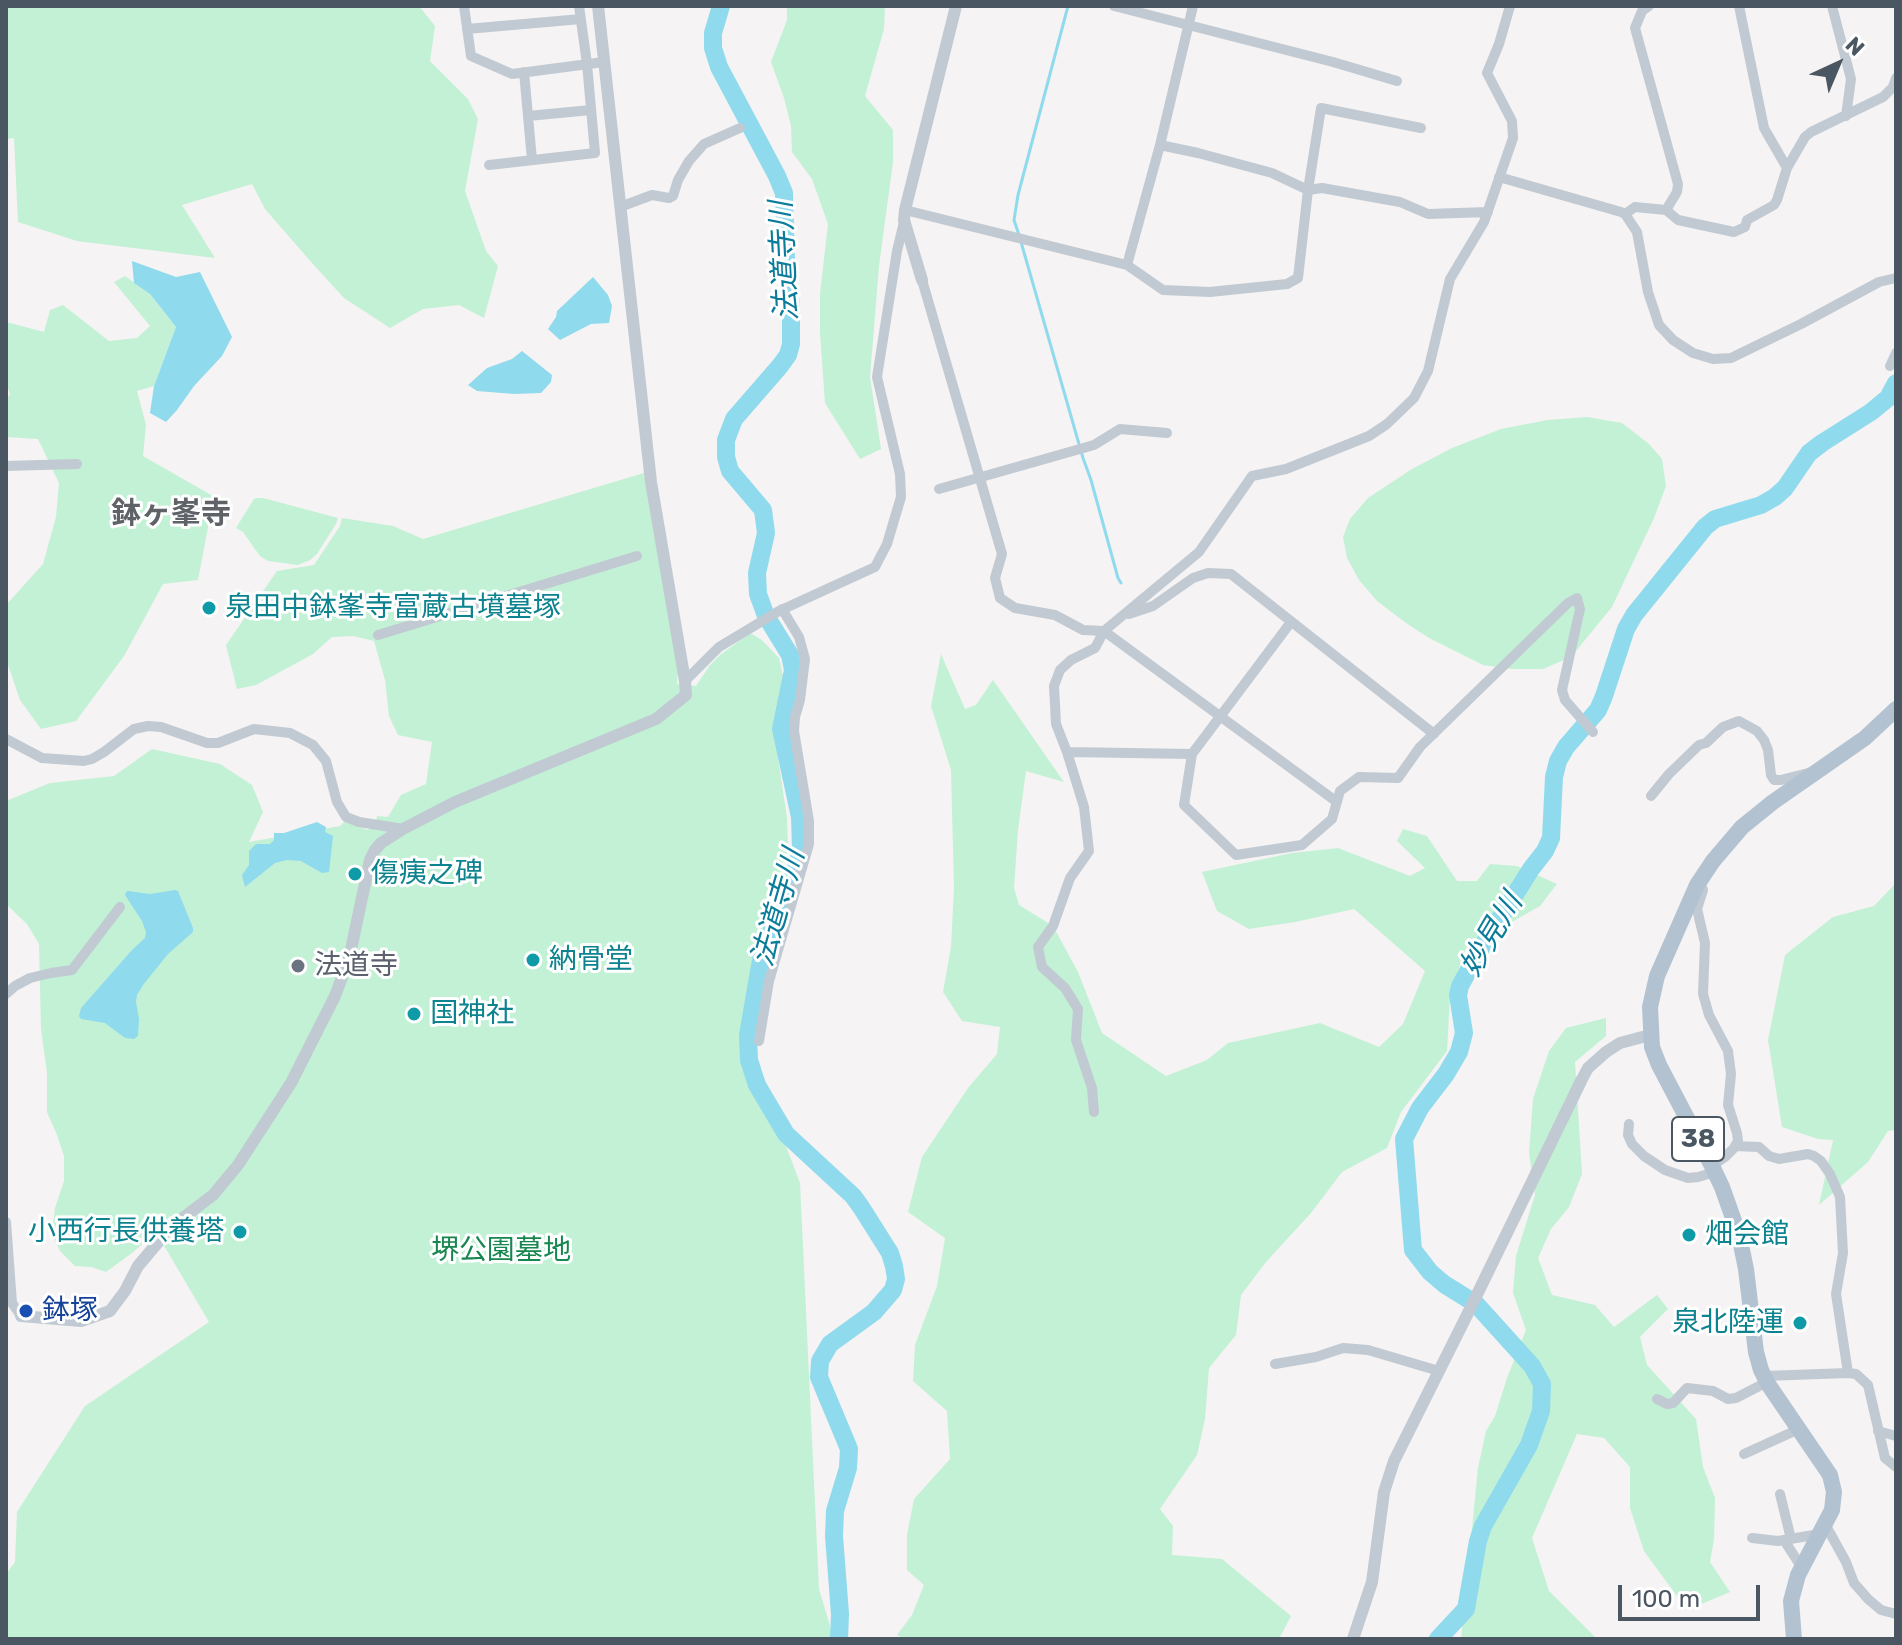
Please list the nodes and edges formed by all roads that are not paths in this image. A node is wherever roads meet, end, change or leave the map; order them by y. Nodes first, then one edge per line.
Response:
1 (464, 6) edge
2 (579, 6) edge
3 (598, 6) edge
4 (956, 6) edge
5 (1114, 6) edge
6 (1193, 6) edge
7 (1510, 6) edge
8 (1649, 6) edge
9 (1739, 6) edge
10 (1832, 6) edge
11 (581, 19) junction
12 (1189, 24) junction
13 (467, 29) junction
14 (604, 62) junction
15 (587, 64) junction
16 (524, 72) junction
17 (1896, 78) edge
18 (1397, 81) dead end
19 (591, 110) junction
20 (528, 116) junction
21 (1846, 116) junction
22 (740, 128) dead end
23 (1421, 128) dead end
24 (1160, 145) junction
25 (532, 160) junction
26 (489, 165) dead end
27 (1787, 168) junction
28 (1499, 177) junction
29 (1308, 190) junction
30 (620, 207) junction
31 (1666, 210) junction
32 (1488, 212) junction
33 (1625, 214) junction
34 (905, 215) junction
35 (1127, 265) junction
36 (1896, 278) edge
37 (922, 280) joint
38 (1896, 353) edge
39 (1890, 366) dead end
40 (1167, 433) dead end
41 (77, 464) dead end
42 (6, 466) edge
43 (980, 478) junction
44 (939, 489) dead end
45 (637, 556) dead end
46 (781, 610) junction
47 (1123, 615) junction
48 (1291, 622) junction
49 (1104, 631) junction
50 (378, 635) dead end
51 (685, 681) junction
52 (1896, 709) edge
53 (1219, 717) junction
54 (1593, 732) dead end
55 (1434, 734) junction
56 (6, 739) edge
57 (1067, 752) junction
58 (1192, 754) junction
59 (1817, 771) junction
60 (1651, 796) dead end
61 (1337, 802) junction
62 (403, 829) junction
63 (1700, 881) junction
64 (120, 907) dead end
65 (6, 994) edge
66 (1650, 1035) junction
67 (759, 1041) dead end
68 (1094, 1112) dead end
69 (1629, 1124) dead end
70 (1735, 1146) junction
71 (1714, 1169) junction
72 (6, 1222) edge
73 (8, 1264) edge
74 (6, 1315) edge
75 (21, 1316) junction
76 (1275, 1364) dead end
77 (1439, 1371) junction
78 (1848, 1373) junction
79 (1766, 1379) junction
80 (1657, 1399) dead end
81 (1799, 1429) junction
82 (1878, 1431) junction
83 (1896, 1436) edge
84 (1744, 1454) dead end
85 (1896, 1467) edge
86 (1780, 1494) dead end
87 (1822, 1529) junction
88 (1752, 1538) dead end
89 (1788, 1540) junction
90 (1802, 1568) junction
91 (1896, 1614) edge
92 (1353, 1639) edge
93 (1794, 1639) edge

1 - 13 street
2 - 11 street
3 - 14 street
4 - 34 street
5 - 12 street
6 - 12 street
7 - 28 street
8 - 31 street
9 - 27 street
10 - 21 street
11 - 13 street
11 - 15 street
12 - 18 street
12 - 24 street
13 - 16 street
14 - 15 street
14 - 30 street
15 - 16 street
15 - 19 street
16 - 20 street
17 - 21 street
19 - 20 street
19 - 25 street
20 - 25 street
21 - 27 street
22 - 30 street
23 - 29 street
24 - 29 street
24 - 35 street
25 - 26 street
27 - 31 street
28 - 32 street
28 - 33 street
29 - 32 street
29 - 35 street
30 - 51 street
31 - 33 street
32 - 47 street
33 - 36 street
34 - 35 street
34 - 37 street
34 - 46 street
37 - 43 street
38 - 39 street
40 - 43 street
41 - 42 street
43 - 44 street
43 - 49 street
45 - 50 street
46 - 51 street
46 - 67 street
47 - 48 street
47 - 49 street
48 - 53 street
48 - 55 street
49 - 53 street
49 - 57 street
51 - 62 street
52 - 59 main road, 38
53 - 58 street
53 - 61 street
54 - 55 street
55 - 61 street
56 - 62 street
57 - 58 street
57 - 68 street
58 - 61 street
59 - 60 street
59 - 63 main road, 38
62 - 75 street
63 - 66 main road, 38
63 - 70 street
64 - 65 street
66 - 71 main road, 38
66 - 77 street
69 - 71 street
70 - 71 street
70 - 78 street
71 - 79 main road, 38
72 - 73 street
73 - 75 street
74 - 75 street
76 - 77 street
77 - 92 street
78 - 79 street
78 - 82 street
79 - 80 street
79 - 81 main road, 38
81 - 84 street
81 - 87 main road, 38
82 - 83 street
82 - 85 street
86 - 89 street
87 - 89 street
87 - 90 main road, 38
87 - 91 street
88 - 89 street
89 - 90 street
90 - 93 main road, 38

